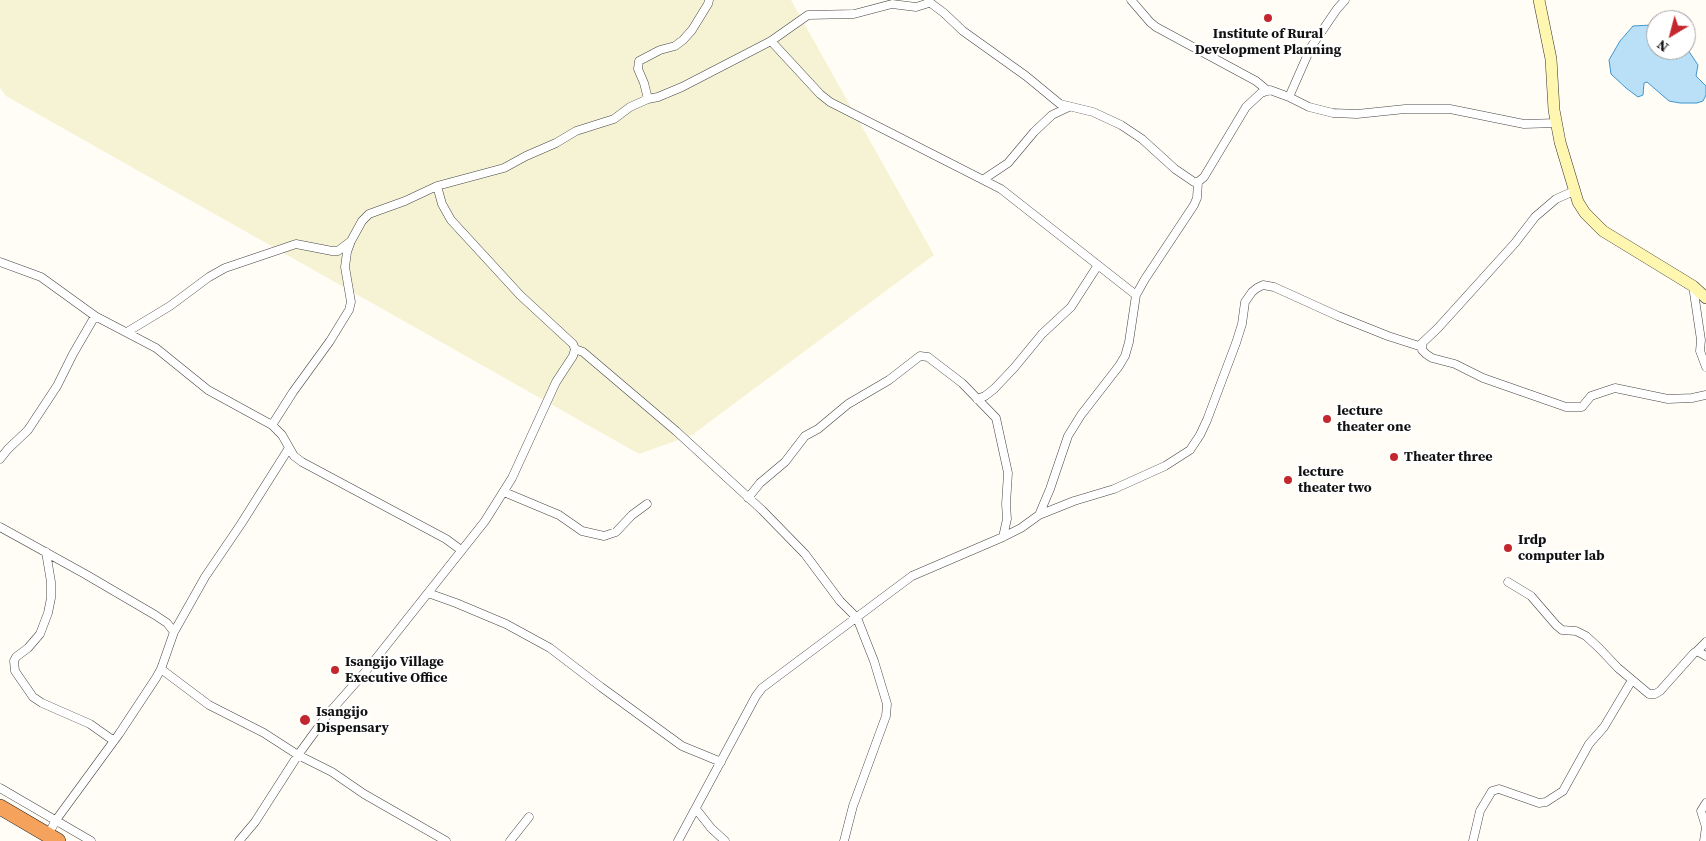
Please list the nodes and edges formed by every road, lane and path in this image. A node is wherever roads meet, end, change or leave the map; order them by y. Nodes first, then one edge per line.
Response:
1 (709, 0) edge
2 (1131, 0) edge
3 (1346, 0) edge
4 (1538, 0) edge
5 (928, 1) edge
6 (771, 41) junction
7 (1268, 91) junction
8 (1288, 97) junction
9 (648, 99) junction
10 (1069, 107) junction
11 (1557, 123) junction
12 (984, 179) junction
13 (1198, 182) junction
14 (437, 186) junction
15 (1574, 191) junction
16 (351, 241) junction
17 (0, 262) edge
18 (1098, 265) junction
19 (1693, 286) junction
20 (1136, 296) junction
21 (1706, 298) edge
22 (95, 316) junction
23 (127, 332) junction
24 (1422, 344) junction
25 (575, 349) junction
26 (1706, 367) edge
27 (1706, 395) edge
28 (977, 399) junction
29 (272, 426) junction
30 (289, 448) junction
31 (0, 459) edge
32 (504, 492) junction
33 (748, 498) junction
34 (647, 504) dead end
35 (1039, 515) junction
36 (0, 527) edge
37 (1003, 537) junction
38 (461, 550) junction
39 (46, 552) junction
40 (1508, 582) dead end
41 (428, 593) junction
42 (856, 618) junction
43 (167, 623) junction
44 (179, 624) junction
45 (174, 632) junction
46 (1706, 642) edge
47 (1697, 651) junction
48 (1706, 656) edge
49 (161, 669) junction
50 (1632, 680) junction
51 (114, 740) junction
52 (298, 755) junction
53 (722, 762) junction
54 (0, 788) edge
55 (1706, 803) edge
56 (0, 807) edge
57 (696, 809) junction
58 (529, 817) dead end
59 (56, 820) junction
60 (53, 838) edge
61 (91, 841) edge
62 (239, 841) edge
63 (446, 841) edge
64 (510, 841) edge
65 (678, 841) edge
66 (725, 841) edge
67 (844, 841) edge
68 (1473, 841) edge
69 (1704, 841) edge

1 - 9 street
2 - 7 street
3 - 8 street
4 - 11 street
5 - 6 street
5 - 10 street
6 - 9 street
6 - 12 street
7 - 8 street
7 - 13 street
8 - 11 street
9 - 14 street
10 - 12 street
10 - 13 street
11 - 15 street
12 - 18 street
13 - 20 street
14 - 16 street
14 - 25 street
15 - 19 street
15 - 24 street
16 - 23 street
16 - 29 street
17 - 22 street
18 - 20 street
18 - 28 street
19 - 21 street
19 - 26 street
20 - 35 street
22 - 23 street
22 - 31 street
23 - 29 street
24 - 27 street
24 - 35 street
25 - 32 street
25 - 33 street
28 - 33 street
28 - 37 street
29 - 30 street
30 - 38 street
30 - 44 street
32 - 34 street
32 - 38 street
33 - 42 street
35 - 37 street
36 - 39 street
37 - 42 street
38 - 41 street
39 - 43 street
39 - 51 street
40 - 50 street
41 - 52 street
41 - 53 street
42 - 53 street
42 - 67 street
43 - 44 street
43 - 45 street
44 - 45 street
45 - 49 street
46 - 47 street
47 - 48 street
47 - 50 street
49 - 51 street
49 - 52 street
50 - 68 street
51 - 59 street
52 - 62 street
52 - 63 street
53 - 57 street
54 - 59 street
55 - 69 street
56 - 60 highway
57 - 65 street
57 - 66 street
58 - 64 street
59 - 60 street
59 - 61 street

